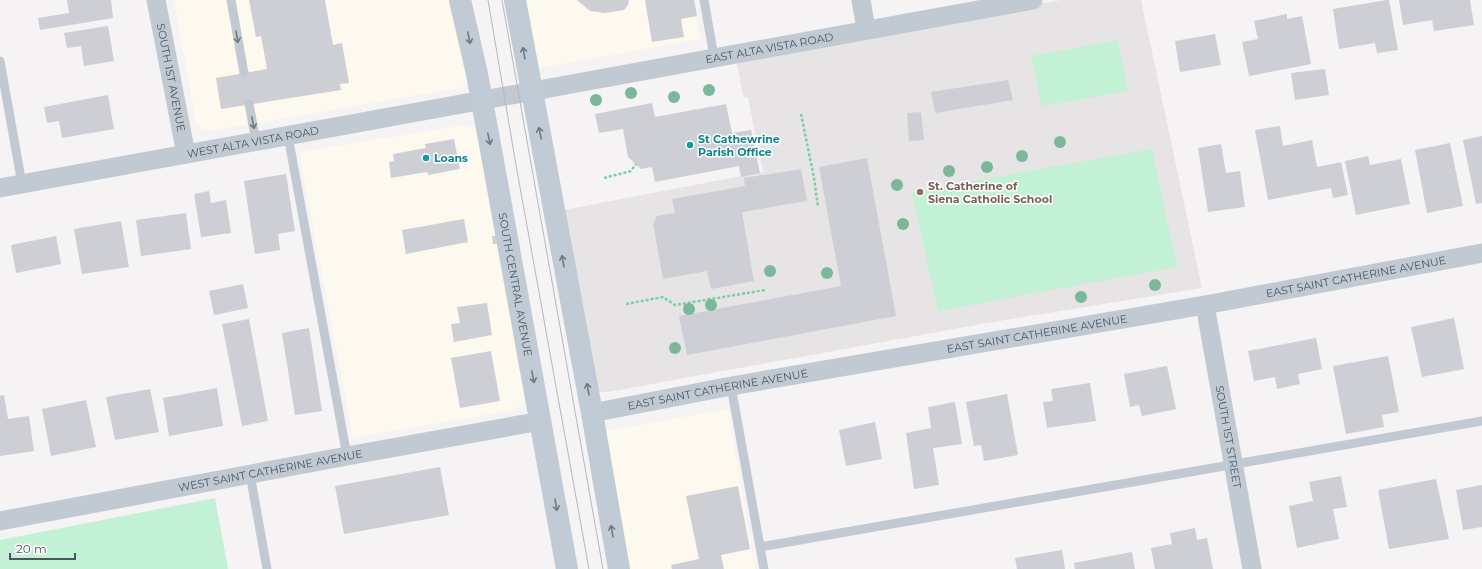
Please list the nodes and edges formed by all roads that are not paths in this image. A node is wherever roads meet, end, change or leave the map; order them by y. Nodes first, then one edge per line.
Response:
1 (156, 0) edge
2 (231, 0) edge
3 (460, 0) edge
4 (515, 0) edge
5 (704, 0) edge
6 (861, 0) edge
7 (1022, 1) edge
8 (866, 30) junction
9 (714, 57) junction
10 (0, 61) edge
11 (244, 73) dead end
12 (531, 92) junction
13 (505, 96) joint
14 (481, 101) junction
15 (249, 104) dead end
16 (288, 136) junction
17 (256, 141) junction
18 (186, 154) junction
19 (22, 184) junction
20 (0, 188) edge
21 (1482, 253) edge
22 (1205, 305) junction
23 (731, 386) junction
24 (592, 413) junction
25 (541, 421) junction
26 (1482, 421) edge
27 (347, 456) junction
28 (1234, 466) junction
29 (250, 474) junction
30 (0, 521) edge
31 (760, 547) junction
32 (267, 569) edge
33 (567, 569) edge
34 (618, 569) edge
35 (764, 569) edge
36 (1252, 569) edge

1 - 18 street, SOUTH 1ST AVENUE
2 -> 11 lane
3 -> 14 main road, SOUTH CENTRAL AVENUE
12 -> 4 main road
5 - 9 lane
6 - 8 street
7 - 8 street, EAST ALTA VISTA ROAD
8 - 9 street, EAST ALTA VISTA ROAD
9 - 12 street, EAST ALTA VISTA ROAD
10 - 19 lane
12 - 13 street, EAST ALTA VISTA ROAD
24 -> 12 main road
13 - 14 street, WEST ALTA VISTA ROAD
14 - 16 street, WEST ALTA VISTA ROAD
14 -> 25 main road, SOUTH CENTRAL AVENUE
15 -> 17 lane
16 - 17 street, WEST ALTA VISTA ROAD
16 - 27 lane
17 - 18 street, WEST ALTA VISTA ROAD
18 - 19 street, WEST ALTA VISTA ROAD
19 - 20 street, WEST ALTA VISTA ROAD
21 - 22 street, EAST SAINT CATHERINE AVENUE
22 - 23 street, EAST SAINT CATHERINE AVENUE
22 - 28 street, SOUTH 1ST STREET
23 - 24 street, EAST SAINT CATHERINE AVENUE
23 - 31 lane
34 -> 24 main road
25 - 27 street, WEST SAINT CATHERINE AVENUE
25 -> 33 main road, SOUTH CENTRAL AVENUE
26 - 28 lane
27 - 29 street, WEST SAINT CATHERINE AVENUE
28 - 31 lane
28 - 36 street, SOUTH 1ST STREET
29 - 30 street, WEST SAINT CATHERINE AVENUE
29 - 32 lane
31 - 35 lane

